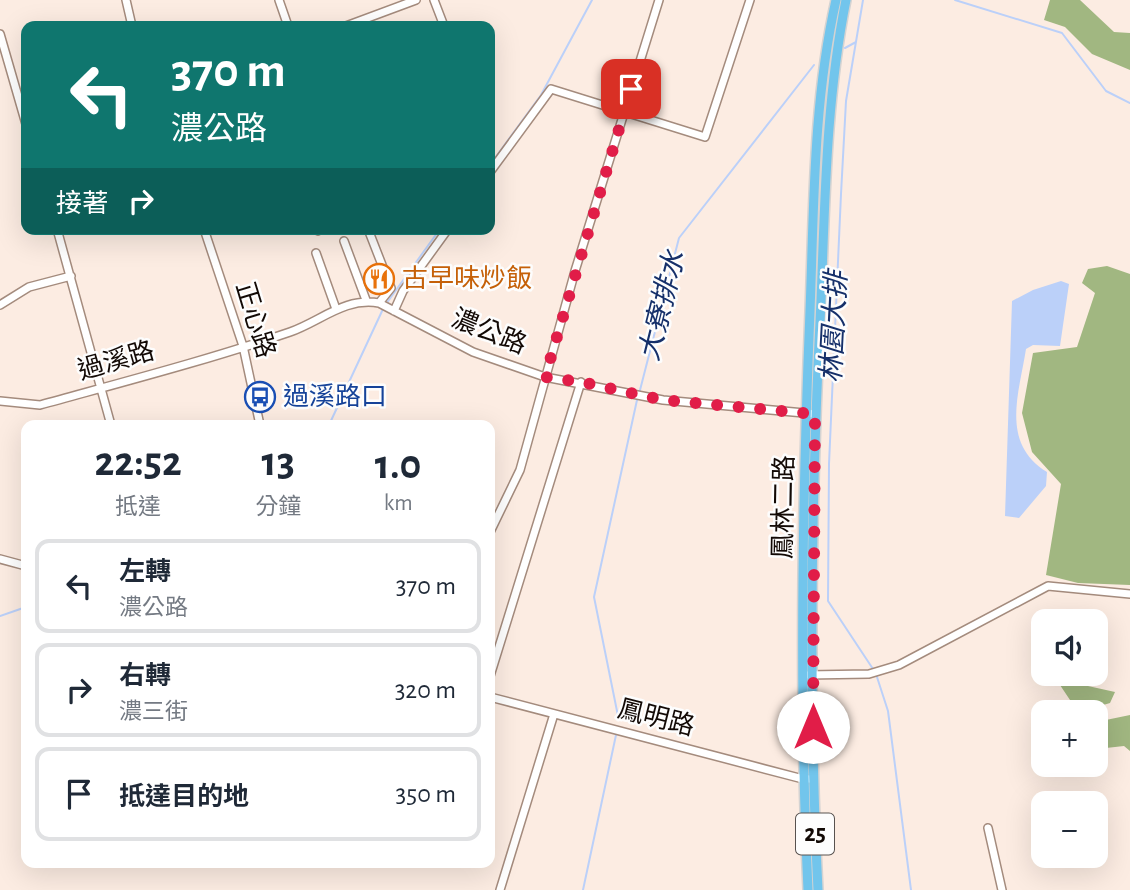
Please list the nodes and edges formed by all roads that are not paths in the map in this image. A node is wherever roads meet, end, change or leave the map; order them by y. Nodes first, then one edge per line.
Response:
1 (126, 0) edge
2 (279, 0) edge
3 (416, 0) edge
4 (434, 0) edge
5 (659, 0) edge
6 (750, 0) edge
7 (836, 0) edge
8 (846, 0) edge
9 (131, 21) edge
10 (286, 21) edge
11 (359, 21) edge
12 (442, 21) edge
13 (0, 34) edge
14 (21, 107) edge
15 (624, 112) junction
16 (495, 165) edge
17 (59, 235) edge
18 (206, 235) edge
19 (370, 235) edge
20 (444, 235) edge
21 (344, 241) dead end
22 (316, 253) dead end
23 (71, 276) junction
24 (366, 300) junction
25 (0, 305) edge
26 (386, 306) junction
27 (336, 309) junction
28 (243, 346) junction
29 (545, 377) junction
30 (581, 382) junction
31 (101, 388) junction
32 (0, 401) edge
33 (810, 414) junction
34 (110, 420) edge
35 (259, 420) edge
36 (495, 522) edge
37 (0, 559) edge
38 (21, 565) edge
39 (1130, 594) edge
40 (495, 660) edge
41 (808, 675) junction
42 (495, 698) edge
43 (554, 714) junction
44 (808, 779) junction
45 (988, 828) dead end
46 (500, 890) edge
47 (808, 890) edge
48 (818, 890) edge
49 (1002, 890) edge

1 - 9 street
2 - 10 street
3 - 11 street
4 - 12 street
5 - 15 street
6 - 15 street
7 - 33 main road, 鳳林二路 / 25
8 - 33 main road, 鳳林二路 / 25
13 - 14 street
15 - 16 street
15 - 29 street
17 - 23 street
18 - 28 street, 正心路
19 - 26 street
20 - 26 street
21 - 24 street
22 - 27 street
23 - 25 street
23 - 31 street
24 - 26 street, 濃公路
24 - 27 street, 濃公路
26 - 29 street, 濃公路
27 - 28 street, 濃公路
28 - 31 street, 過溪路
28 - 35 street, 正心路
29 - 30 street, 濃公路
29 - 36 street
30 - 33 street, 濃公路
30 - 40 street
31 - 32 street, 過溪路
31 - 34 street
33 - 41 main road, 鳳林二路 / 25
37 - 38 street
39 - 41 street
41 - 44 main road, 鳳林二路 / 25
42 - 43 street, 鳳明路
43 - 44 street, 鳳明路
43 - 46 street
44 - 47 main road, 鳳林二路 / 25
44 - 48 main road, 鳳林二路 / 25
45 - 49 street

